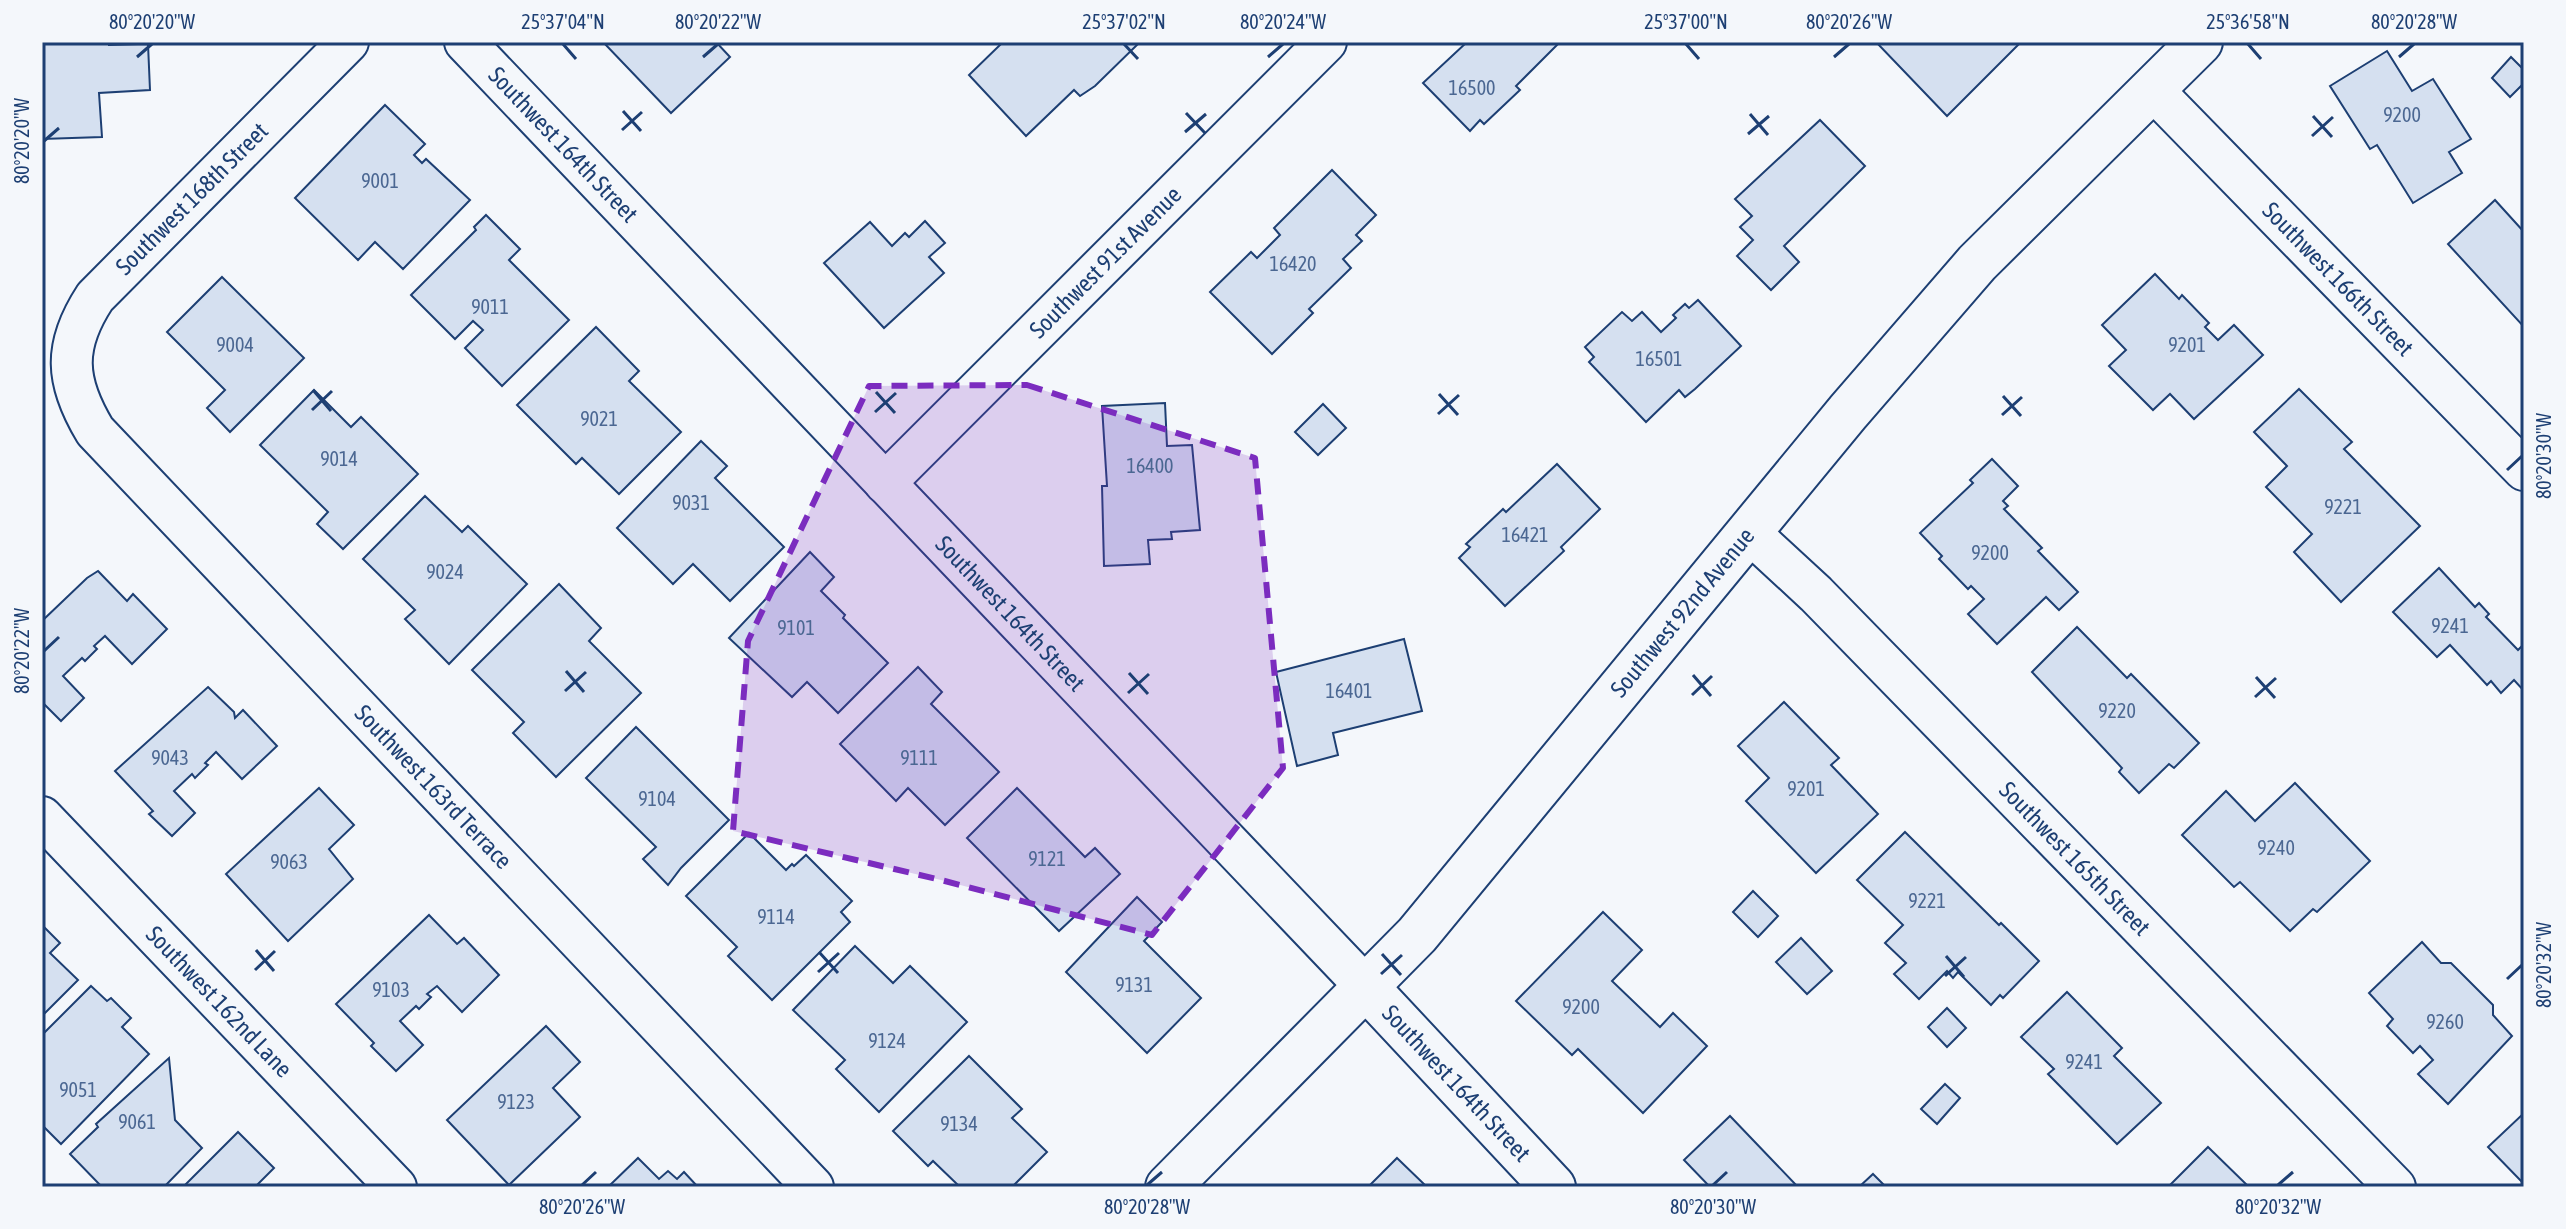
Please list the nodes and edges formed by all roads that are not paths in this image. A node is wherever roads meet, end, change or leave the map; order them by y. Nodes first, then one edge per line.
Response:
1 (348, 42) edge
2 (465, 42) edge
3 (1326, 42) edge
4 (2200, 42) edge
5 (2152, 89) junction
6 (72, 375) joint
7 (2524, 470) edge
8 (885, 483) junction
9 (1750, 533) junction
10 (42, 817) edge
11 (1366, 987) junction
12 (396, 1187) edge
13 (813, 1187) edge
14 (1168, 1187) edge
15 (1553, 1187) edge
16 (2395, 1187) edge

1 - 6 street, Southwest 168th Street
2 - 8 street, Southwest 164th Street
3 - 8 street, Southwest 91st Avenue
4 - 5 street, Southwest 92nd Avenue
5 - 7 street, Southwest 166th Street
5 - 9 street, Southwest 92nd Avenue
6 - 13 street, Southwest 163rd Terrace
8 - 11 street, Southwest 164th Street
9 - 11 street, Southwest 92nd Avenue
9 - 16 street, Southwest 165th Street
10 - 12 street, Southwest 162nd Lane
11 - 14 street, Southwest 92nd Avenue
11 - 15 street, Southwest 164th Street

